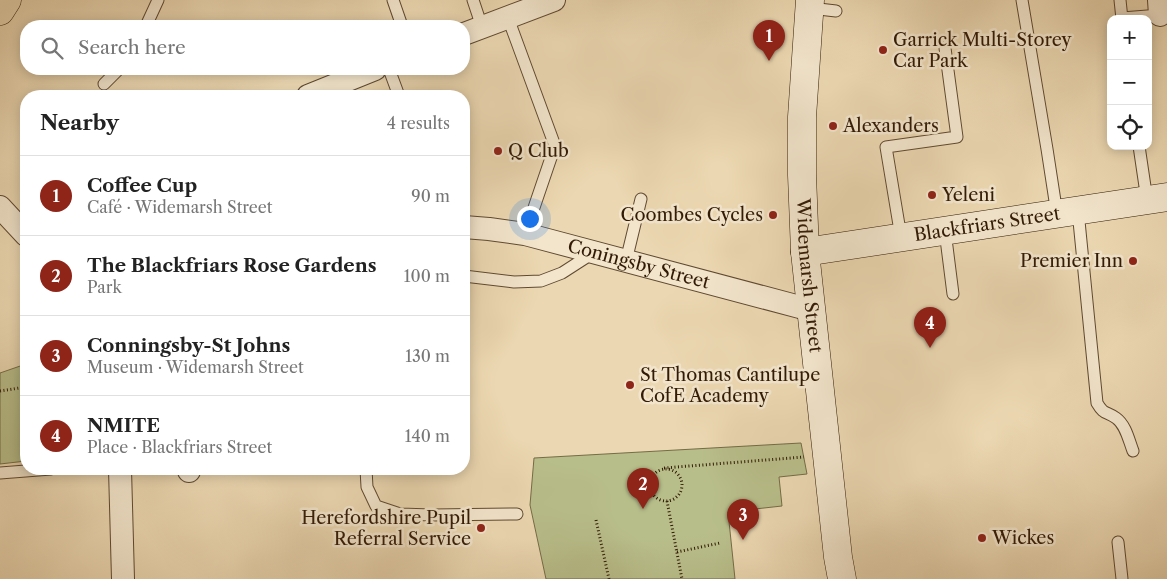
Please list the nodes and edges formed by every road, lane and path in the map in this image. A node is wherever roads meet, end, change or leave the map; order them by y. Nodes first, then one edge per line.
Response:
1 (7, 0) edge
2 (158, 0) edge
3 (393, 0) edge
4 (473, 0) edge
5 (554, 0) edge
6 (1022, 0) edge
7 (1120, 0) edge
8 (819, 6) edge
9 (1160, 7) edge
10 (0, 11) edge
11 (1122, 15) edge
12 (1135, 15) edge
13 (508, 18) junction
14 (149, 20) edge
15 (400, 20) edge
16 (473, 31) edge
17 (945, 48) dead end
18 (113, 75) edge
19 (360, 75) edge
20 (391, 75) edge
21 (104, 84) dead end
22 (323, 90) edge
23 (398, 90) edge
24 (1140, 150) edge
25 (641, 199) dead end
26 (1157, 199) edge
27 (0, 208) edge
28 (1067, 212) junction
29 (470, 227) edge
30 (20, 229) edge
31 (945, 231) junction
32 (525, 234) junction
33 (902, 238) junction
34 (595, 252) junction
35 (805, 252) junction
36 (626, 261) junction
37 (470, 277) edge
38 (953, 294) dead end
39 (811, 310) junction
40 (20, 388) edge
41 (0, 391) edge
42 (1134, 451) dead end
43 (827, 455) junction
44 (664, 468) junction
45 (20, 471) edge
46 (0, 473) edge
47 (120, 475) edge
48 (366, 475) edge
49 (667, 501) junction
50 (517, 514) dead end
51 (596, 520) dead end
52 (1118, 542) dead end
53 (720, 543) dead end
54 (677, 552) junction
55 (123, 579) edge
56 (609, 579) edge
57 (682, 579) edge
58 (842, 579) edge
59 (1122, 579) edge

1 - 10 main road
2 - 14 lane
3 - 15 lane
4 - 16 lane
5 - 13 street
6 - 28 lane
7 - 11 lane
8 - 35 main road, Widemarsh Street
9 - 12 lane
13 - 16 street
13 - 32 lane
17 - 33 lane
18 - 21 lane
19 - 22 street
20 - 23 lane
24 - 26 lane
25 - 36 lane
26 - 28 main road, Blackfriars Street
27 - 30 street
28 - 31 main road, Blackfriars Street
28 - 42 lane
29 - 32 street, Coningsby Street
31 - 33 main road, Blackfriars Street
31 - 38 lane
32 - 34 street, Coningsby Street
33 - 35 main road, Blackfriars Street
34 - 36 street, Coningsby Street
34 - 37 lane
35 - 39 main road, Widemarsh Street
36 - 39 street, Coningsby Street
39 - 43 main road, Widemarsh Street
40 - 41 path
43 - 44 path
43 - 58 main road, Widemarsh Street
44 - 49 path
44 - 49 path
45 - 46 lane
47 - 55 street
48 - 50 lane
49 - 54 path
51 - 56 path
52 - 59 lane
53 - 54 path
54 - 57 path

